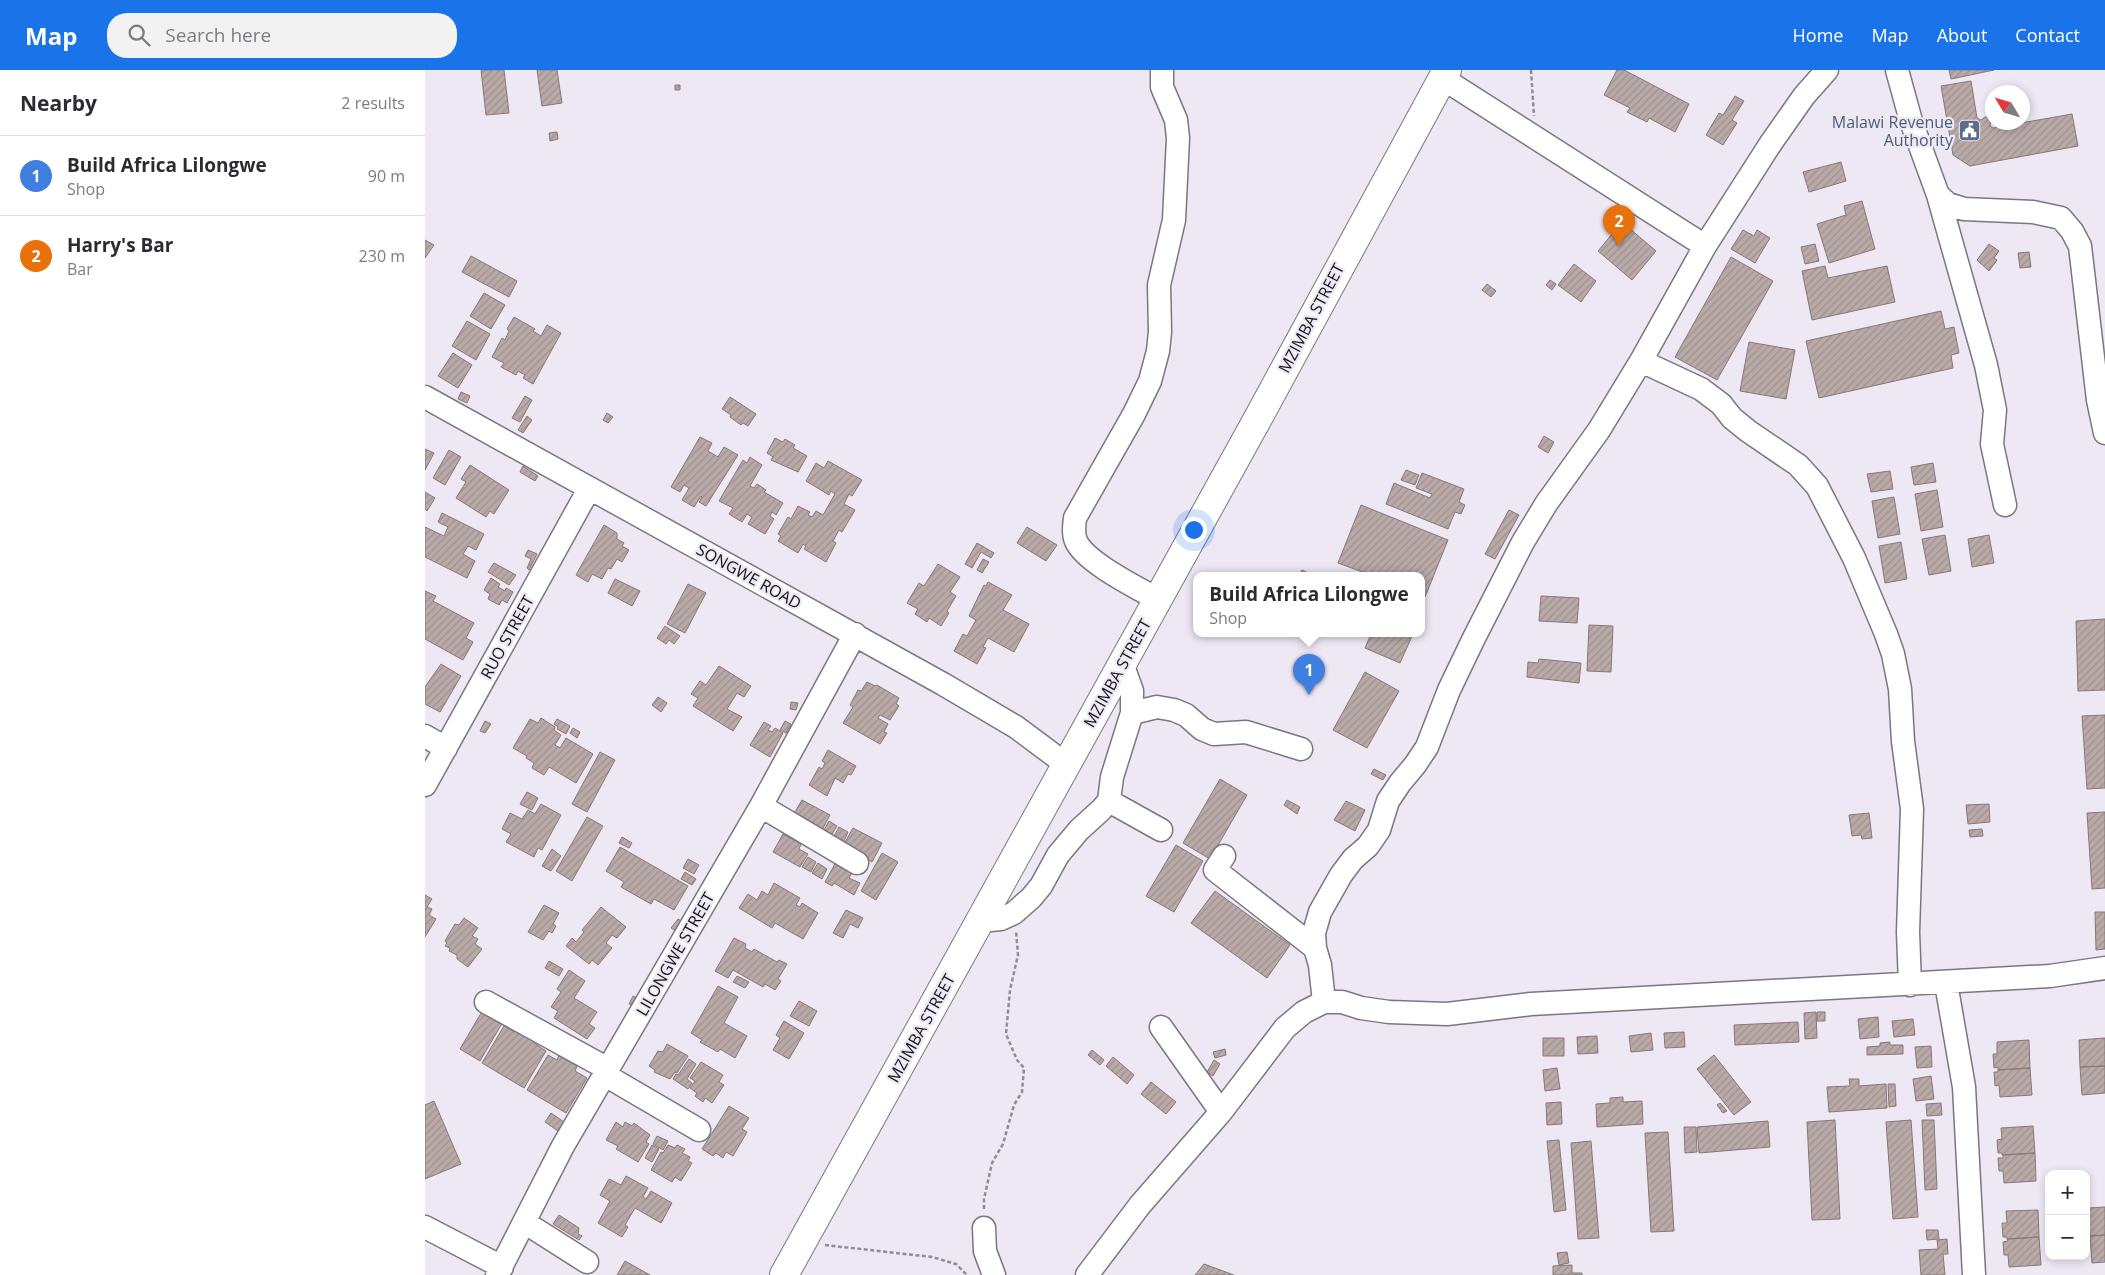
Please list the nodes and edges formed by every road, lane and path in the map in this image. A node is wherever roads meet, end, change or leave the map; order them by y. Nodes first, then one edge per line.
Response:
1 (1162, 70) edge
2 (1531, 70) edge
3 (1827, 70) edge
4 (1897, 70) edge
5 (1444, 74) edge
6 (1534, 122) dead end
7 (1938, 195) junction
8 (1705, 246) junction
9 (1641, 361) junction
10 (425, 396) edge
11 (2105, 433) edge
12 (589, 489) junction
13 (2005, 505) dead end
14 (1157, 600) junction
15 (855, 634) junction
16 (1122, 663) junction
17 (1133, 713) junction
18 (425, 736) edge
19 (446, 748) junction
20 (1301, 749) dead end
21 (1067, 766) junction
22 (425, 785) edge
23 (1109, 801) junction
24 (761, 806) junction
25 (1161, 830) dead end
26 (1224, 856) dead end
27 (857, 863) dead end
28 (1014, 913) junction
29 (980, 921) junction
30 (1315, 948) junction
31 (2105, 968) edge
32 (1946, 983) junction
33 (1910, 985) junction
34 (486, 1002) dead end
35 (1324, 1002) junction
36 (1161, 1027) dead end
37 (607, 1072) junction
38 (1221, 1112) junction
39 (699, 1130) dead end
40 (524, 1222) junction
41 (425, 1227) edge
42 (983, 1228) joint
43 (818, 1244) dead end
44 (587, 1262) dead end
45 (499, 1271) edge
46 (784, 1275) edge
47 (967, 1275) edge
48 (994, 1275) edge
49 (1087, 1275) edge
50 (1975, 1275) edge

1 - 14 street
2 - 6 path
3 - 8 street
4 - 7 street
5 - 8 street
5 - 14 main road, MZIMBA STREET
7 - 11 street
7 - 13 street
8 - 9 street
9 - 30 street
9 - 33 street
10 - 12 street, SONGWE ROAD
12 - 15 street, SONGWE ROAD
12 - 19 street, RUO STREET
14 - 16 main road, MZIMBA STREET
15 - 21 street, SONGWE ROAD
15 - 24 street, LILONGWE STREET
16 - 17 street
16 - 21 main road, MZIMBA STREET
17 - 20 street
17 - 23 street
18 - 19 street
19 - 22 street, RUO STREET
21 - 29 main road, MZIMBA STREET
23 - 25 street
23 - 28 street
24 - 27 street
24 - 37 street, LILONGWE STREET
26 - 30 street
28 - 29 street
28 - 42 path
29 - 46 main road, MZIMBA STREET
30 - 35 street
31 - 32 street
32 - 33 street
32 - 50 street
33 - 35 street
34 - 37 street
35 - 38 street
36 - 38 street
37 - 39 street
37 - 40 street, LILONGWE STREET
38 - 49 street
40 - 44 street
40 - 45 street, LILONGWE STREET
41 - 45 street
42 - 48 street
43 - 47 path

